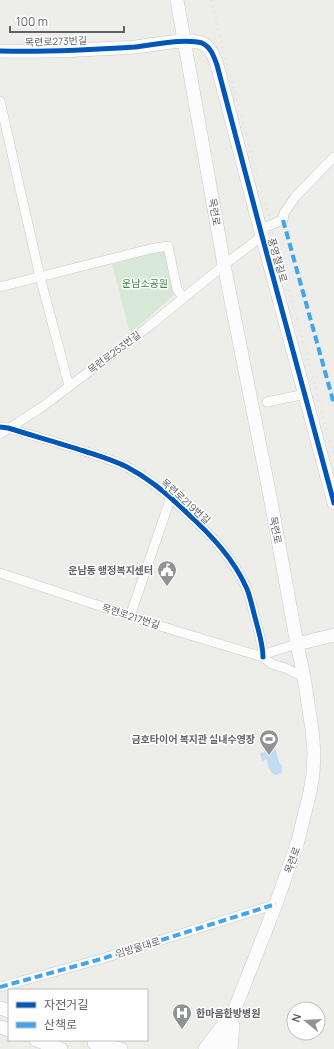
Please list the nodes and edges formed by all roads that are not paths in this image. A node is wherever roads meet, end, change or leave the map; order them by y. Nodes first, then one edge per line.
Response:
1 (177, 0) edge
2 (184, 42) junction
3 (0, 51) edge
4 (0, 101) edge
5 (334, 157) edge
6 (261, 233) junction
7 (224, 265) junction
8 (40, 277) junction
9 (0, 287) edge
10 (183, 298) junction
11 (69, 386) junction
12 (305, 394) junction
13 (267, 402) dead end
14 (4, 427) edge
15 (0, 434) edge
16 (171, 497) junction
17 (334, 503) edge
18 (0, 573) edge
19 (130, 616) junction
20 (334, 635) edge
21 (297, 644) junction
22 (263, 657) junction
23 (304, 677) junction
24 (276, 904) junction
25 (0, 987) edge
26 (235, 1008) junction
27 (39, 1041) edge
28 (90, 1044) edge
29 (60, 1049) edge
30 (109, 1049) edge
31 (121, 1049) edge
32 (205, 1049) edge
33 (218, 1049) edge
34 (231, 1049) edge

1 - 2 main road, 목련로
2 - 3 main road, 목련로273번길
2 - 6 main road, 풍영철길로
2 - 7 main road, 목련로
4 - 8 street
5 - 6 street, 풍영철길로
6 - 7 street, 목련로253번길
6 - 12 main road, 풍영철길로
7 - 10 street, 목련로253번길
7 - 21 main road, 목련로
8 - 9 street
8 - 10 street
8 - 11 street
10 - 11 street, 목련로253번길
11 - 14 street, 목련로253번길
12 - 13 street
12 - 17 main road, 풍영철길로
14 - 15 street, 목련로253번길
14 - 16 street, 목련로219번길
16 - 19 street, 목련로219번길
16 - 22 street, 목련로219번길
18 - 19 street, 목련로217번길
19 - 22 street, 목련로217번길
20 - 21 main road
21 - 22 street
21 - 23 main road, 목련로
22 - 23 street, 목련로217번길
23 - 24 main road, 목련로
24 - 25 street, 임방울대로
24 - 26 main road, 목련로
26 - 32 main road
26 - 33 main road, 목련로
26 - 34 main road
27 - 29 main road
28 - 30 main road
28 - 31 main road

